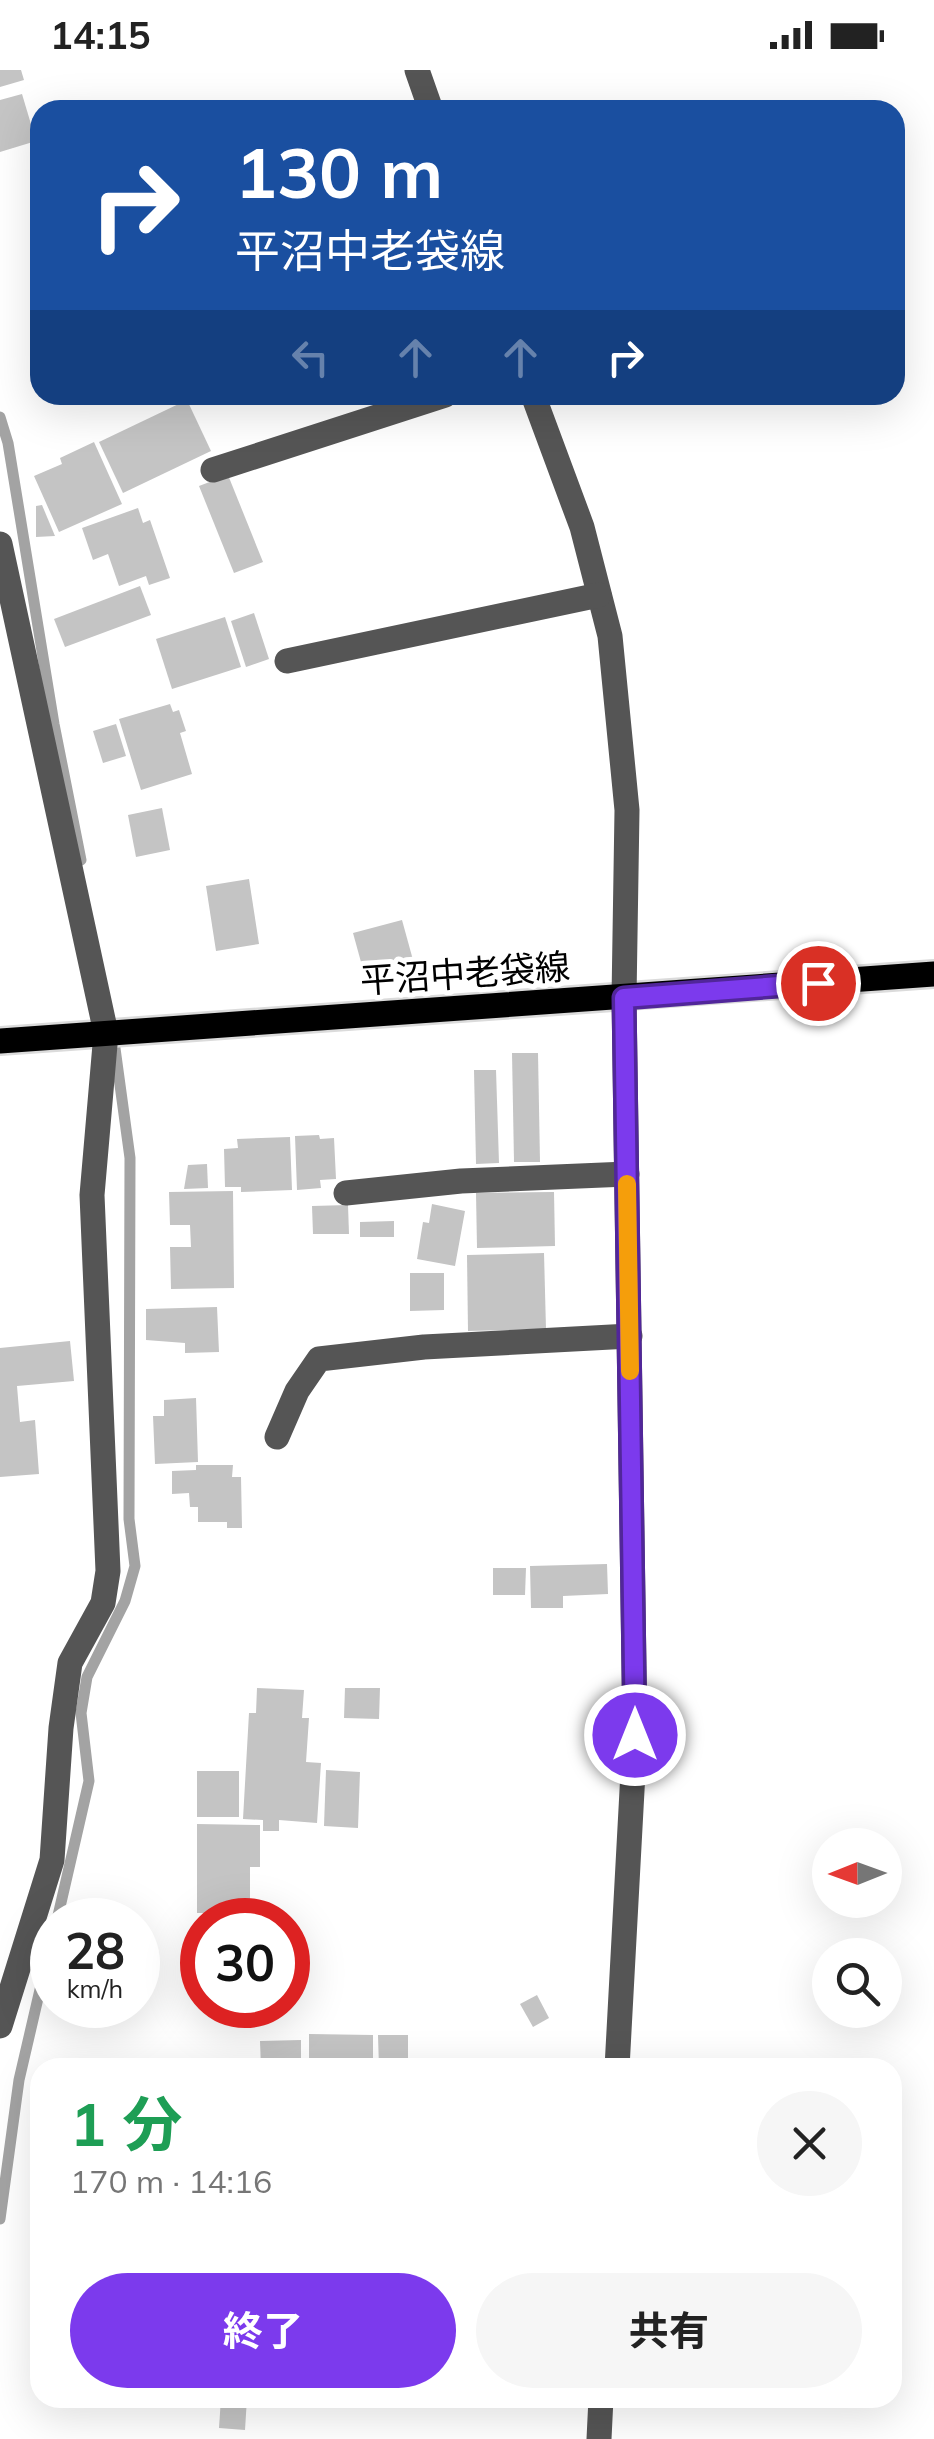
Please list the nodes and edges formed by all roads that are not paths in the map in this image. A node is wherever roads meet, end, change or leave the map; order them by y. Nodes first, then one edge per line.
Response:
1 (416, 70) edge
2 (427, 100) edge
3 (414, 405) edge
4 (537, 405) edge
5 (213, 470) dead end
6 (0, 544) edge
7 (599, 595) junction
8 (288, 661) dead end
9 (934, 974) edge
10 (624, 998) junction
11 (106, 1034) junction
12 (0, 1041) edge
13 (627, 1174) junction
14 (346, 1193) dead end
15 (630, 1336) junction
16 (277, 1437) dead end
17 (0, 2026) edge
18 (618, 2058) edge
19 (601, 2408) edge
20 (599, 2439) edge

1 - 2 street
3 - 5 street
4 - 7 street
6 - 11 street
7 - 8 street
7 - 10 street
9 - 10 main road, 平沼中老袋線
10 - 11 main road, 平沼中老袋線
10 - 13 street
11 - 12 main road, 平沼中老袋線
11 - 17 street
13 - 14 street
13 - 15 street
15 - 16 street
15 - 18 street
19 - 20 street

